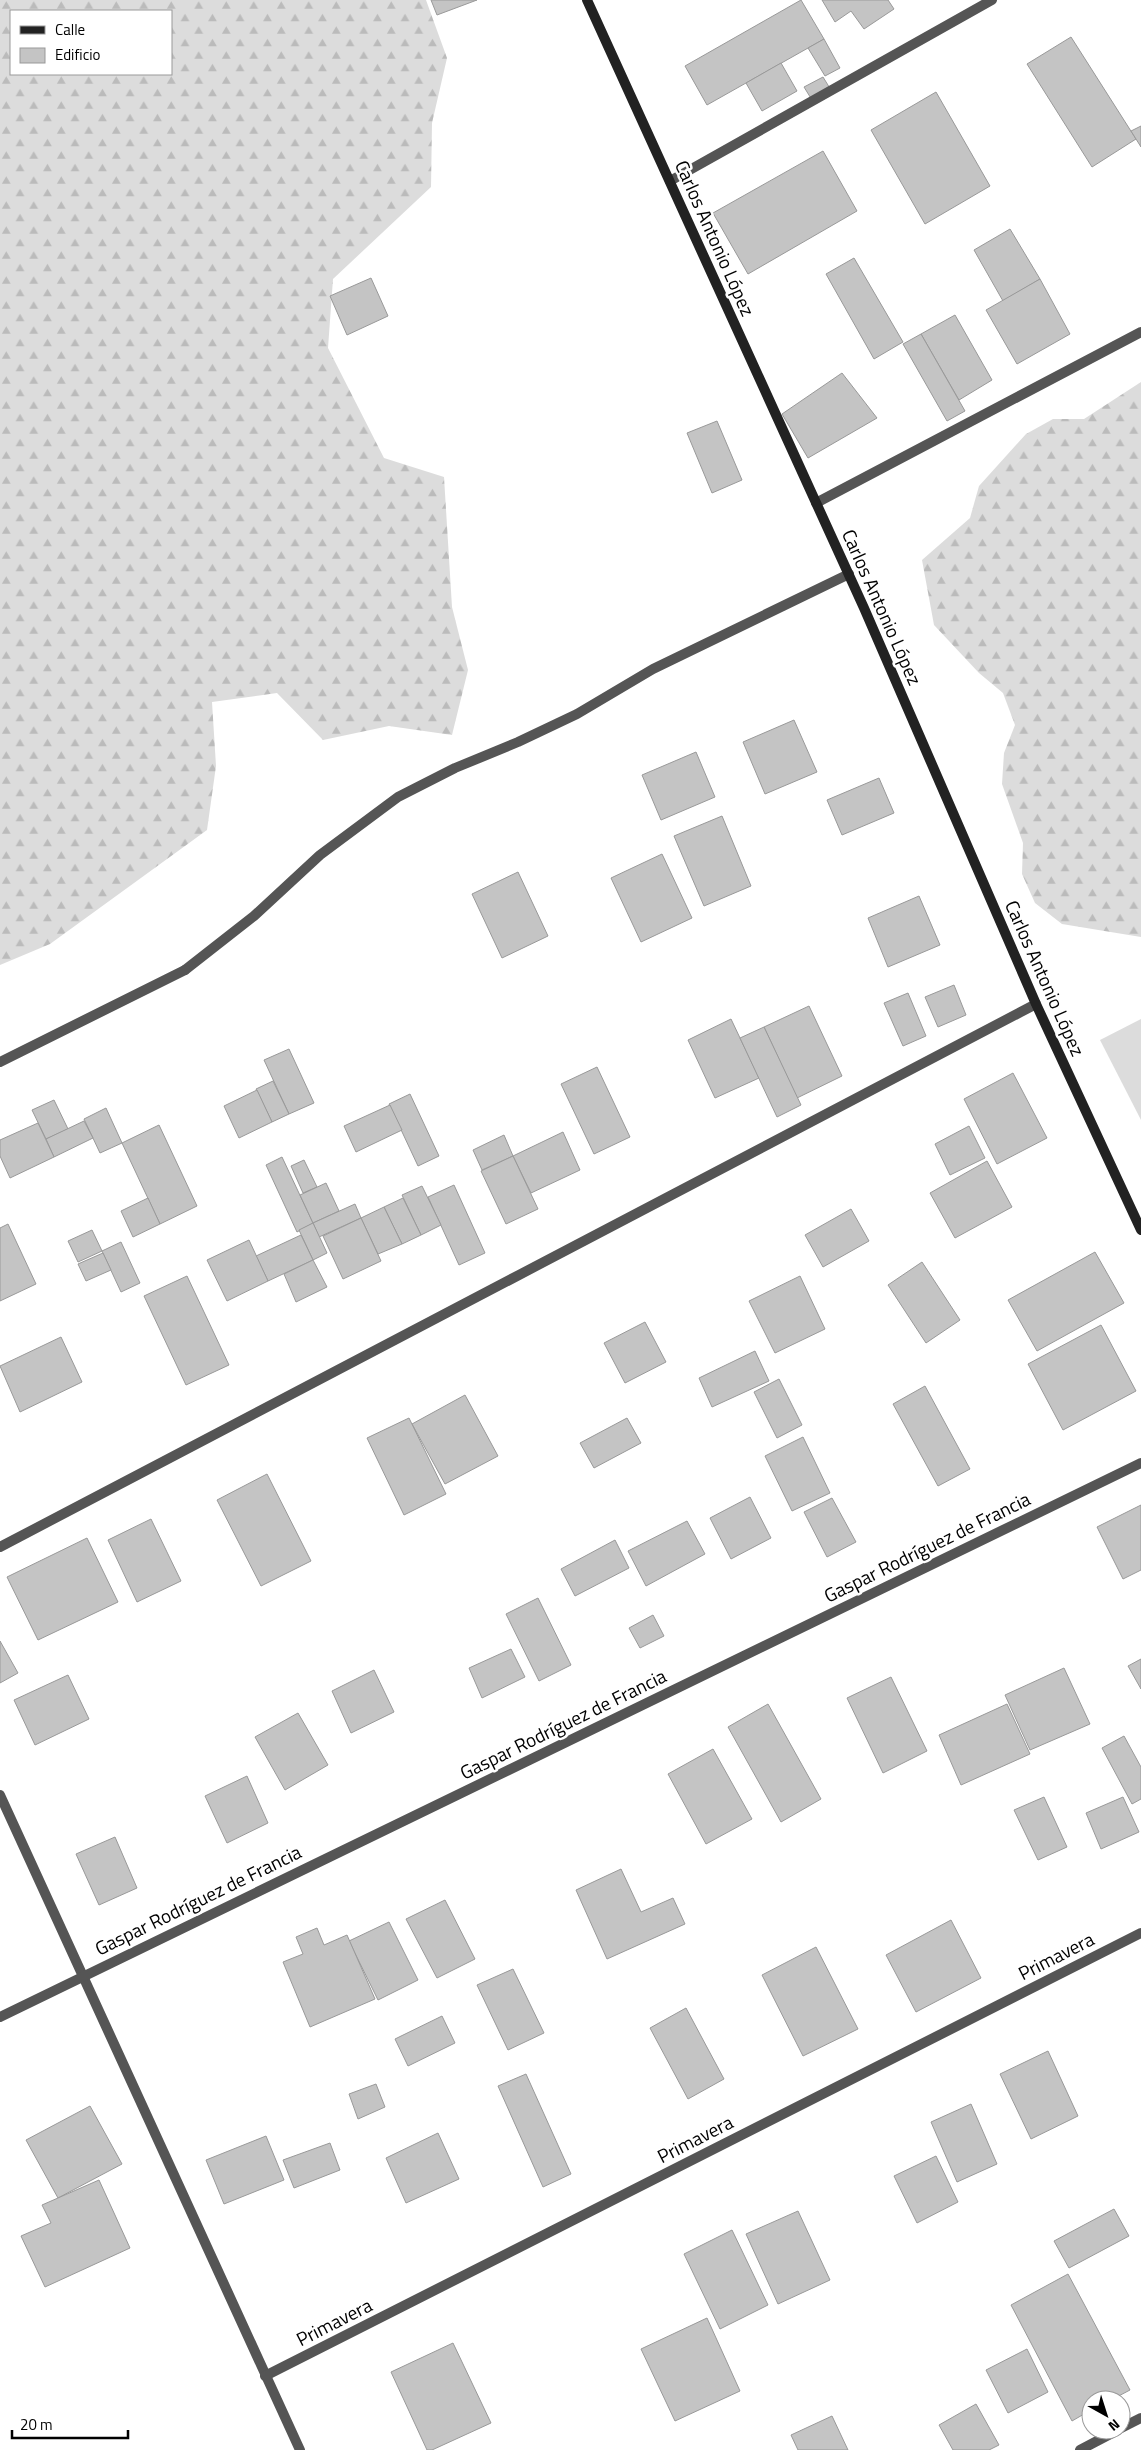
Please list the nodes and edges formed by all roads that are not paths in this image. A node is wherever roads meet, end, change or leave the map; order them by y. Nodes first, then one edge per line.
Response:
1 (587, 0) edge
2 (992, 0) edge
3 (670, 181) junction
4 (1141, 332) edge
5 (816, 503) junction
6 (849, 574) junction
7 (1036, 1004) junction
8 (0, 1062) edge
9 (1141, 1230) edge
10 (1141, 1464) edge
11 (0, 1547) edge
12 (0, 1795) edge
13 (1141, 1933) edge
14 (84, 1975) junction
15 (0, 2016) edge
16 (265, 2376) junction
17 (1099, 2440) edge
18 (300, 2450) edge
19 (1080, 2450) edge

1 - 3 street, Carlos Antonio López
2 - 3 street
3 - 5 street, Carlos Antonio López
4 - 5 street
5 - 6 street, Carlos Antonio López
6 - 7 street, Carlos Antonio López
6 - 8 street
7 - 9 street, Carlos Antonio López
7 - 11 street
10 - 14 street, Gaspar Rodríguez de Francia
12 - 14 street
13 - 16 street, Primavera
14 - 15 street, Gaspar Rodríguez de Francia
14 - 16 street
16 - 18 street
17 - 19 street

